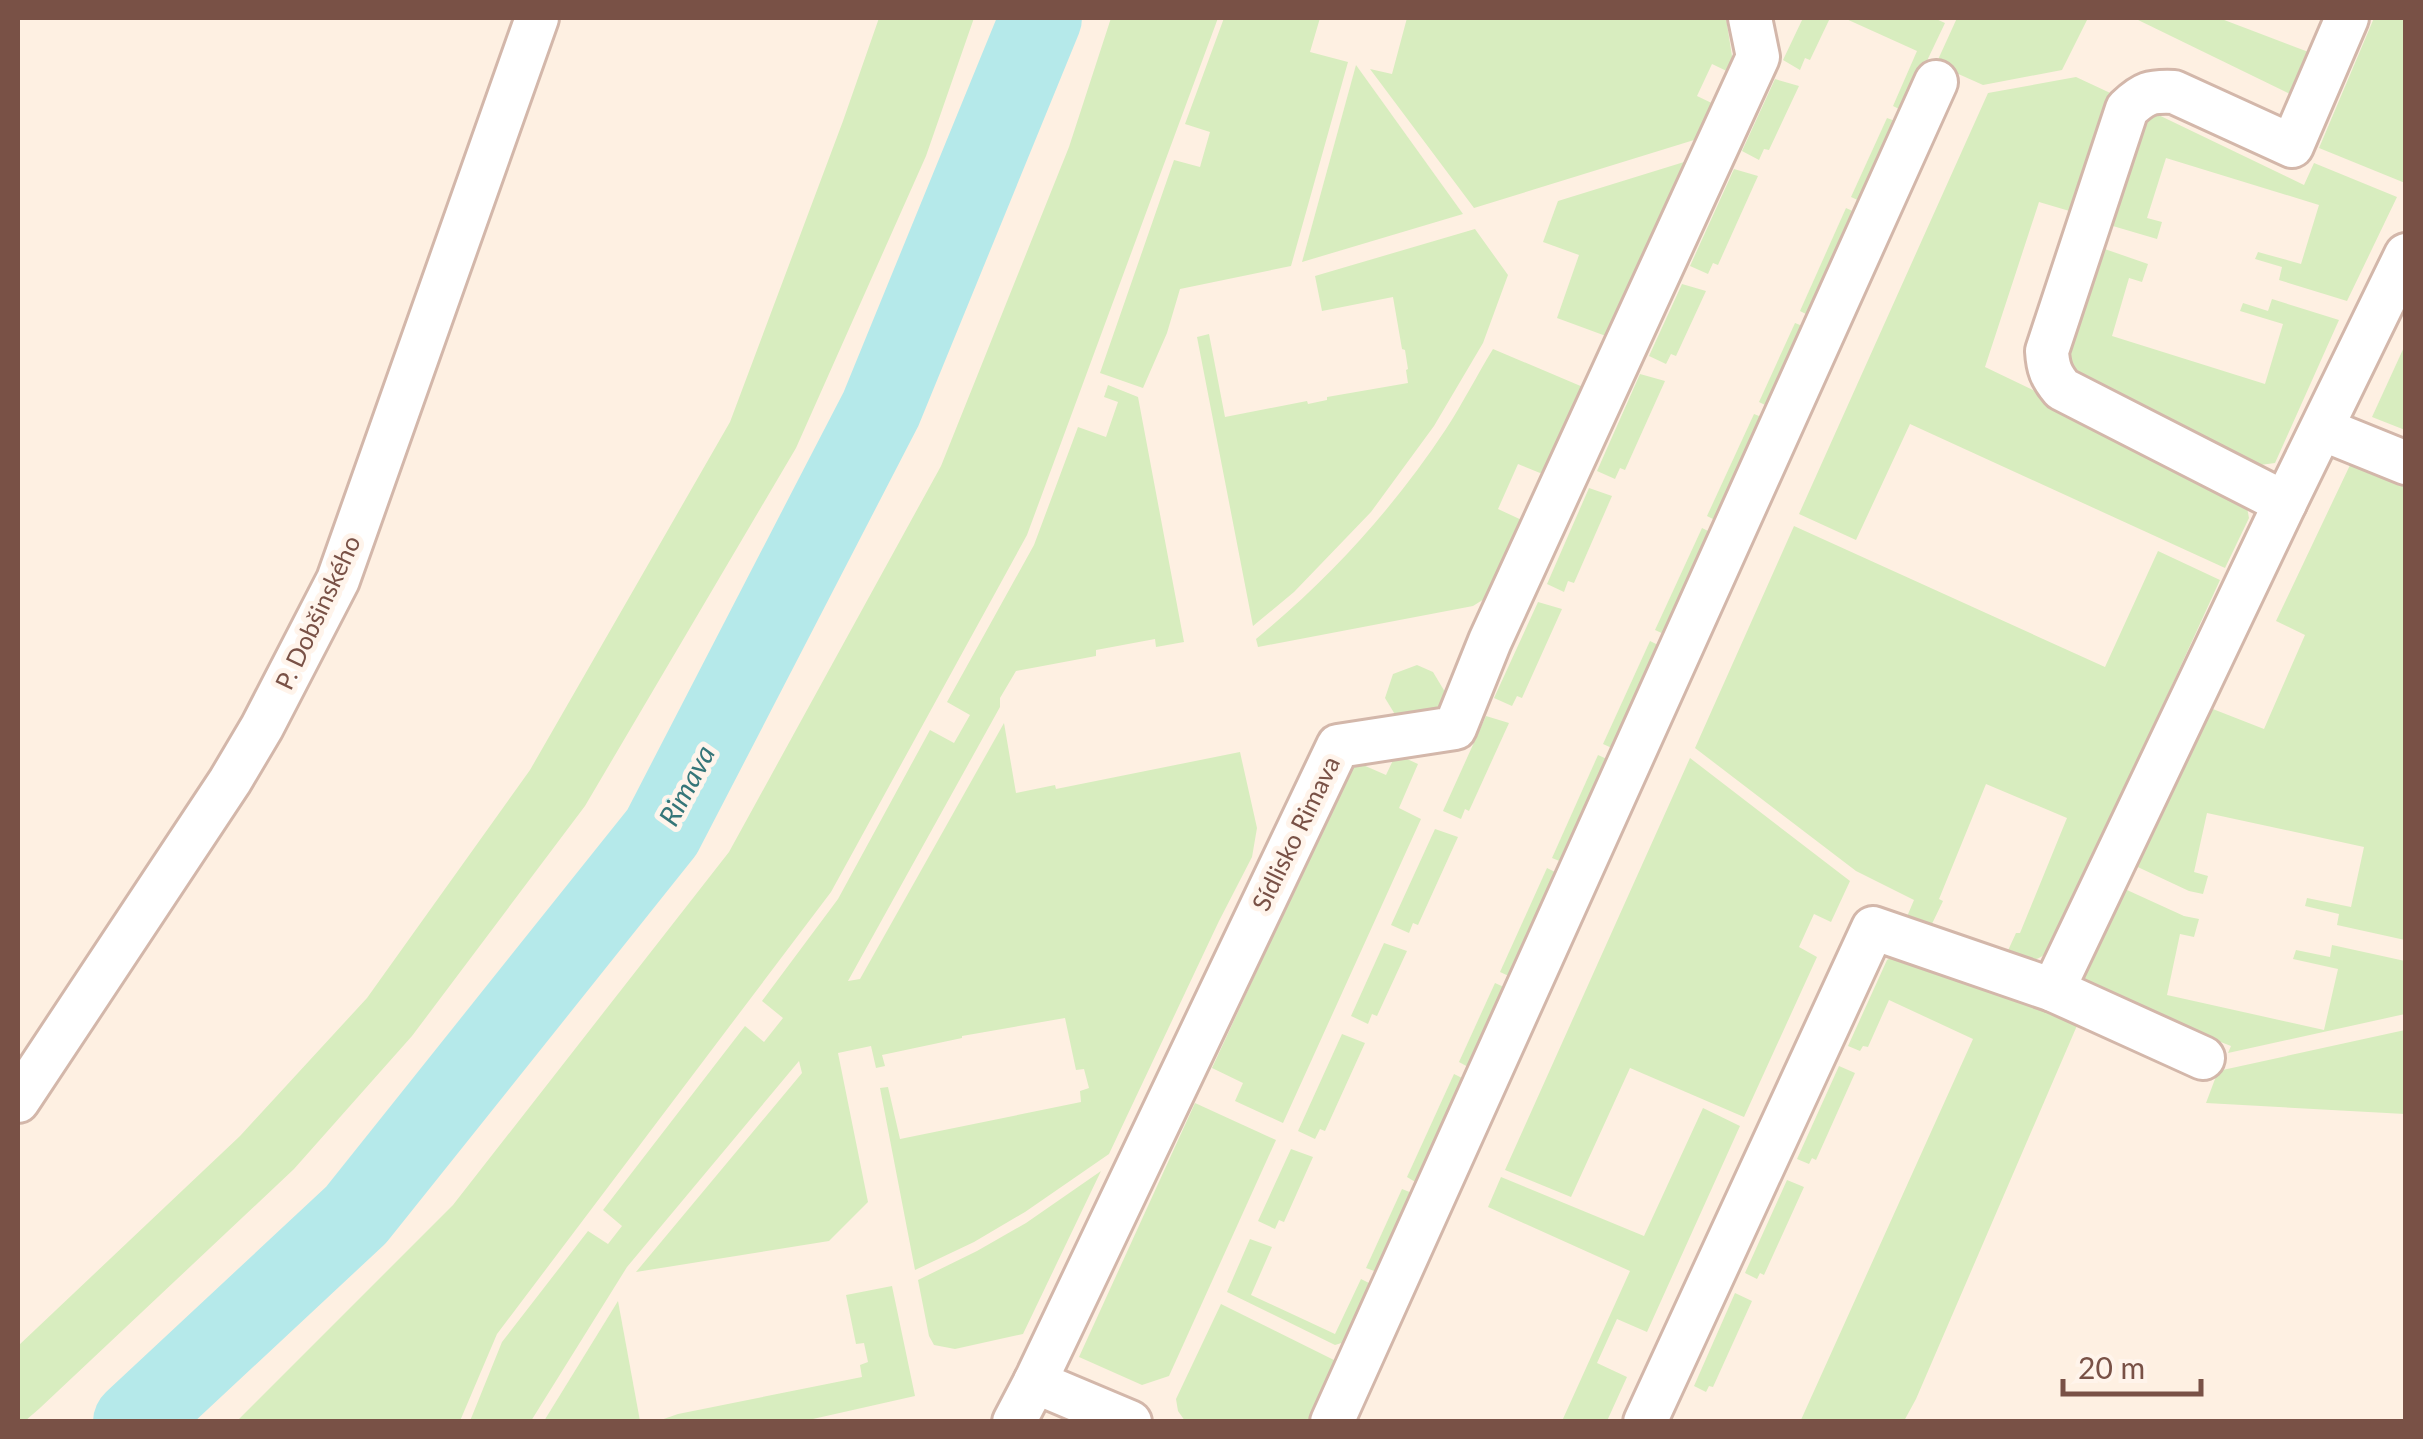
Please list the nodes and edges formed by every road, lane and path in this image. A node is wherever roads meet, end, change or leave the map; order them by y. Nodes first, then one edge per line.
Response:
1 (537, 18) edge
2 (1778, 18) edge
3 (2348, 18) edge
4 (1754, 37) edge
5 (1936, 82) dead end
6 (2406, 254) edge
7 (2322, 429) junction
8 (2406, 463) edge
9 (2285, 503) junction
10 (2053, 990) junction
11 (2203, 1058) dead end
12 (18, 1101) edge
13 (1036, 1382) junction
14 (1014, 1422) edge
15 (1130, 1422) edge
16 (1332, 1422) edge
17 (1644, 1422) edge

1 - 12 street, P. Dobšinského
2 - 4 street, Sídlisko Rimava
3 - 9 street
4 - 13 street, Sídlisko Rimava
5 - 16 street
6 - 7 street
7 - 8 street
7 - 9 street
9 - 10 street
10 - 11 street
10 - 17 street
13 - 14 street, Sídlisko Rimava
13 - 15 street

